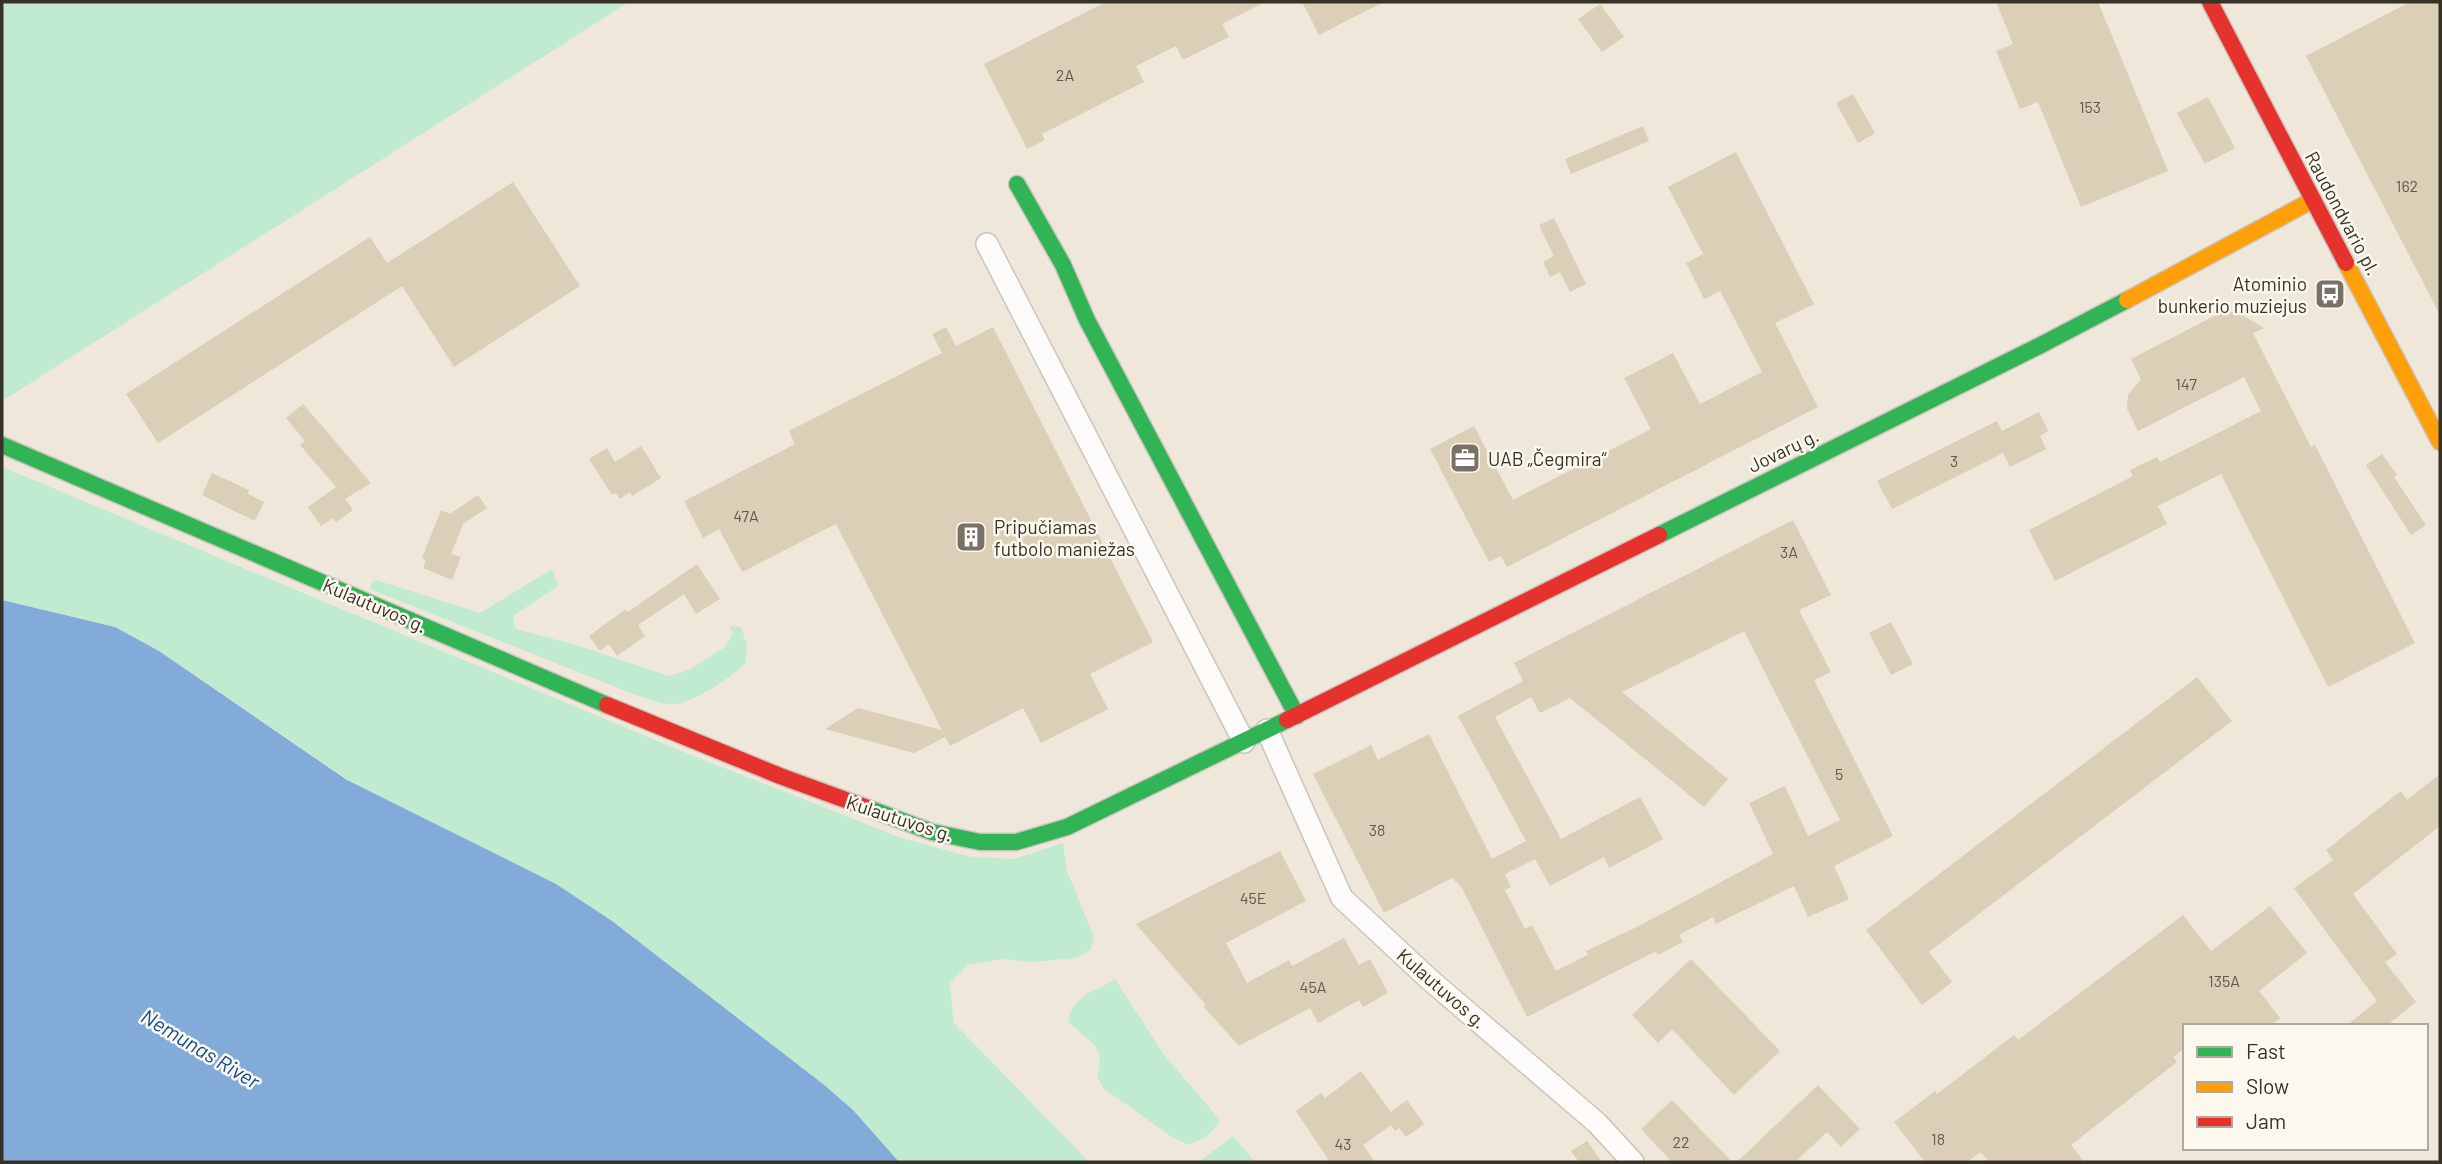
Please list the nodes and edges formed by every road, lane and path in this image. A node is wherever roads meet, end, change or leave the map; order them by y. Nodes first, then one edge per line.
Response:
1 (2210, 2) edge
2 (1017, 184) dead end
3 (2313, 200) junction
4 (987, 244) dead end
5 (2440, 442) edge
6 (2, 445) edge
7 (1297, 716) junction
8 (1267, 730) junction
9 (1244, 742) junction
10 (1633, 1162) edge

1 - 3 street, Raudondvario pl.
2 - 7 street
3 - 5 street, Raudondvario pl.
3 - 7 street, Jovarų g.
4 - 9 street
6 - 9 street, Kulautuvos g.
7 - 8 street, Jovarų g.
8 - 9 street, Kulautuvos g.
8 - 10 street, Kulautuvos g.

